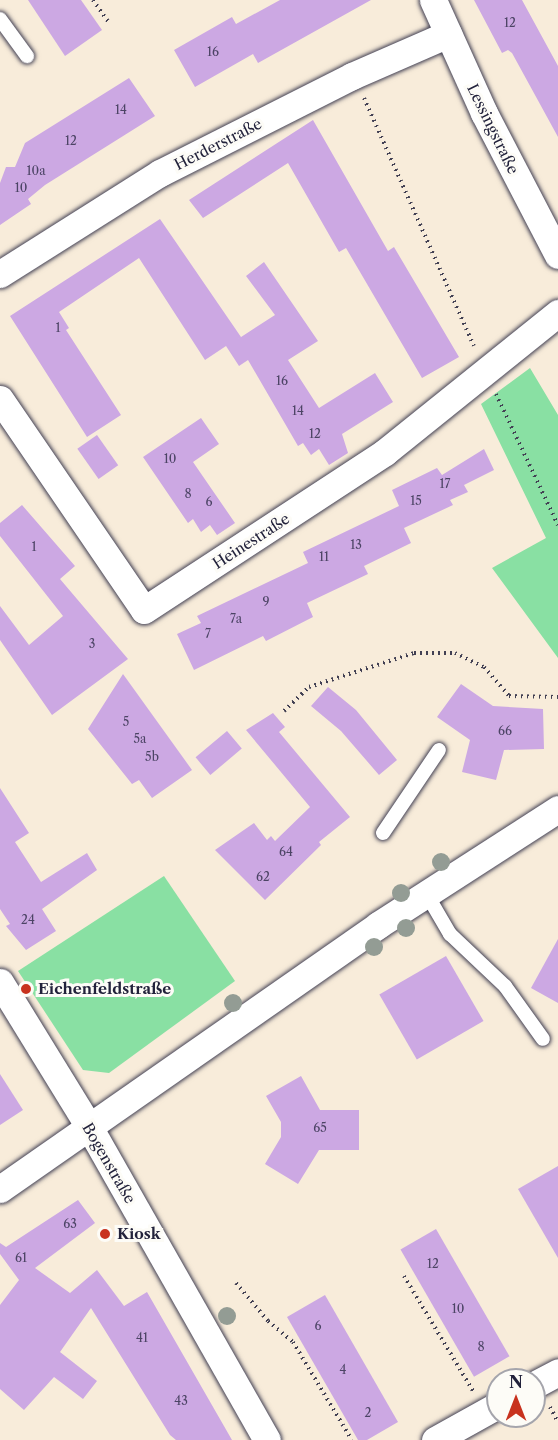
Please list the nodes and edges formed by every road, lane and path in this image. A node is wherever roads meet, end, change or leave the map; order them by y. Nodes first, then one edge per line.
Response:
1 (93, 0) edge
2 (433, 0) edge
3 (0, 18) edge
4 (109, 23) dead end
5 (448, 34) junction
6 (27, 56) dead end
7 (352, 76) junction
8 (558, 255) edge
9 (0, 274) edge
10 (558, 313) edge
11 (486, 374) junction
12 (0, 399) edge
13 (558, 525) edge
14 (558, 697) edge
15 (284, 711) dead end
16 (439, 750) dead end
17 (558, 809) edge
18 (383, 833) dead end
19 (426, 893) junction
20 (0, 982) edge
21 (543, 1039) dead end
22 (88, 1125) junction
23 (0, 1189) edge
24 (404, 1276) dead end
25 (236, 1282) dead end
26 (486, 1400) edge
27 (486, 1412) edge
28 (267, 1440) edge
29 (352, 1440) edge
30 (435, 1440) edge

1 - 4 path
2 - 5 street, Lessingstraße
3 - 6 lane
5 - 7 street, Herderstraße
5 - 8 street, Lessingstraße
7 - 9 street, Herderstraße
7 - 11 path
10 - 11 street, Heinestraße
11 - 12 street, Heinestraße
11 - 13 path
14 - 15 path
16 - 18 lane
17 - 19 street
19 - 21 lane
19 - 22 street
20 - 22 street, Bogenstraße
22 - 23 street
22 - 28 street, Bogenstraße
24 - 26 path
25 - 29 path
27 - 30 street

